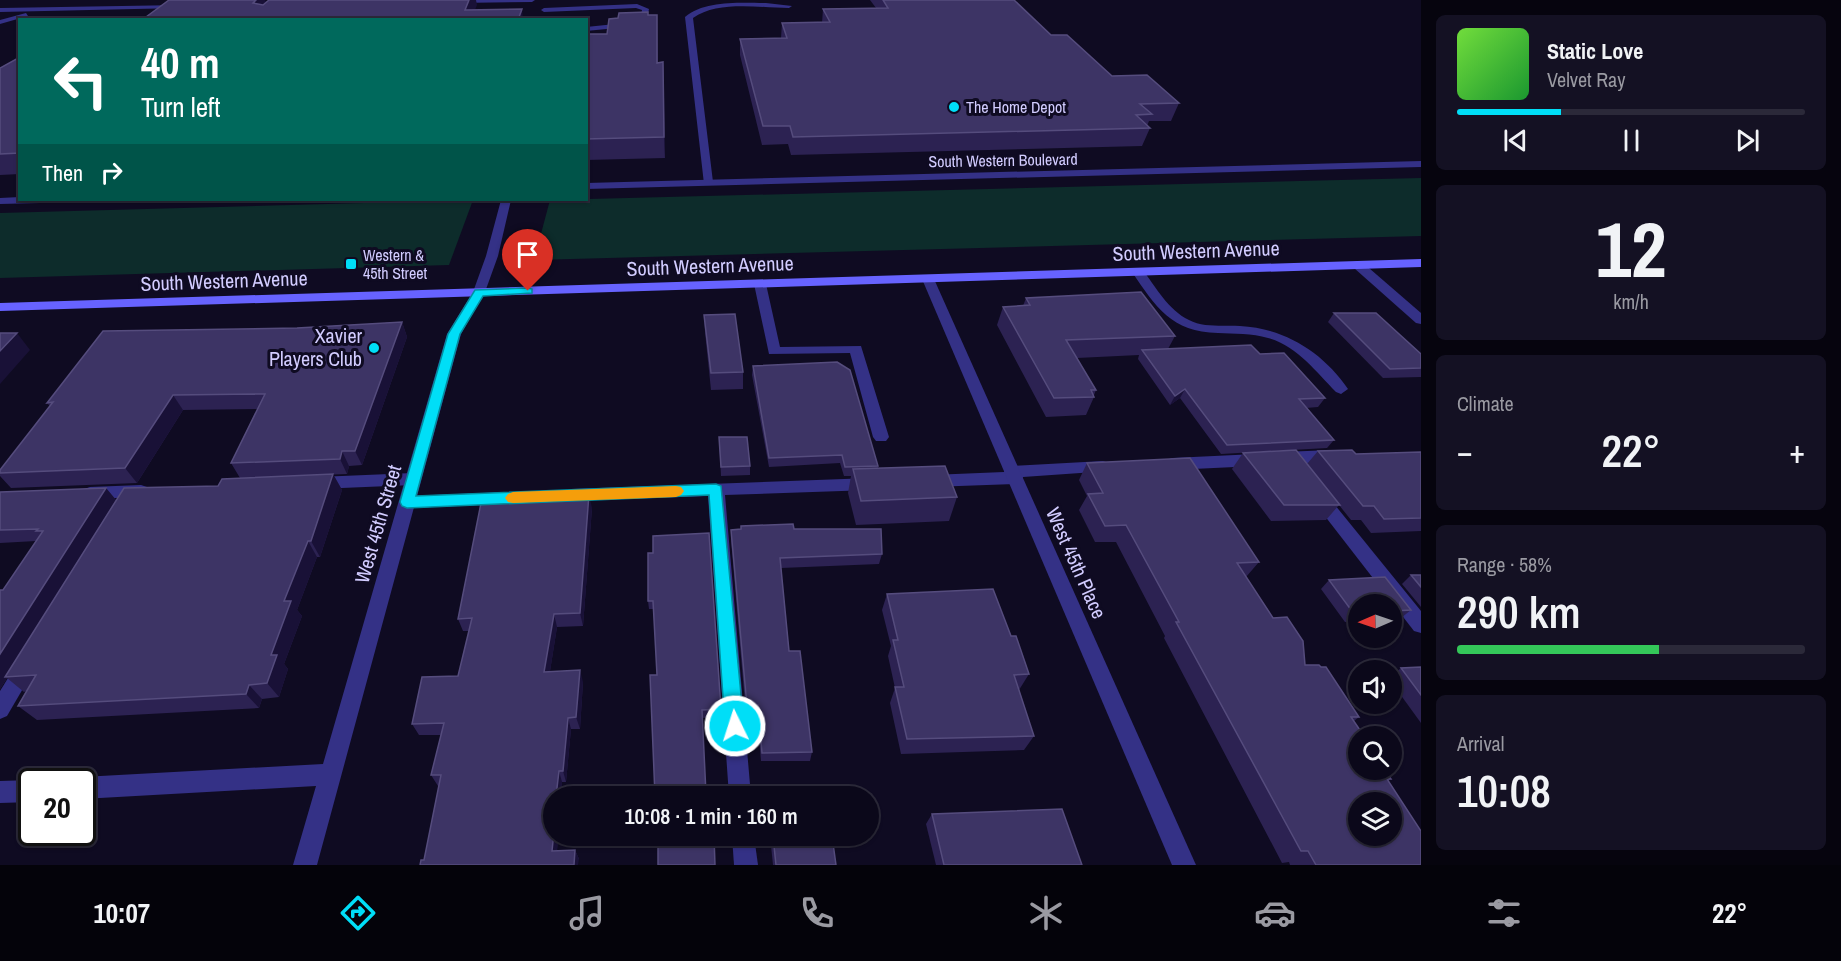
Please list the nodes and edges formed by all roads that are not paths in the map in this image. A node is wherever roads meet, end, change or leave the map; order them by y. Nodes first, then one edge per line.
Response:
1 (530, 0) edge
2 (547, 0) edge
3 (446, 2) edge
4 (188, 3) edge
5 (789, 6) dead end
6 (49, 9) junction
7 (0, 10) edge
8 (544, 10) junction
9 (542, 18) edge
10 (0, 22) edge
11 (588, 29) edge
12 (1421, 164) edge
13 (708, 182) junction
14 (588, 186) edge
15 (0, 201) edge
16 (18, 201) edge
17 (506, 201) edge
18 (1421, 263) edge
19 (1358, 265) junction
20 (1138, 272) junction
21 (927, 279) junction
22 (760, 284) junction
23 (479, 292) junction
24 (0, 308) edge
25 (1421, 320) edge
26 (1341, 389) dead end
27 (881, 437) dead end
28 (1344, 455) edge
29 (1289, 458) junction
30 (1159, 464) edge
31 (1124, 466) edge
32 (1013, 475) junction
33 (413, 479) junction
34 (920, 482) edge
35 (886, 483) edge
36 (301, 484) edge
37 (716, 489) junction
38 (157, 490) edge
39 (133, 491) junction
40 (78, 494) edge
41 (552, 496) edge
42 (528, 497) edge
43 (407, 502) junction
44 (121, 511) edge
45 (1421, 625) edge
46 (36, 650) edge
47 (0, 710) edge
48 (331, 774) junction
49 (739, 786) edge
50 (96, 787) edge
51 (18, 791) edge
52 (0, 792) edge
53 (744, 846) edge
54 (305, 865) edge
55 (746, 865) edge
56 (1184, 865) edge

1 - 3 street
2 - 8 street
4 - 6 street
5 - 13 street
6 - 7 street
6 - 10 street
8 - 9 street
8 - 11 street
12 - 13 street, South Western Boulevard
13 - 14 street, South Western Boulevard
15 - 16 street
17 - 23 street, West 45th Street
18 - 19 main road, South Western Avenue
19 - 20 main road, South Western Avenue
19 - 25 street
20 - 21 main road, South Western Avenue
20 - 26 street
21 - 22 main road, South Western Avenue
21 - 32 street, West 45th Place
22 - 23 main road, South Western Avenue
22 - 27 street
23 - 24 main road, South Western Avenue
23 - 33 street, West 45th Street
28 - 29 street
29 - 30 street
29 - 45 street
31 - 32 street
32 - 34 street
32 - 56 street, West 45th Place
33 - 36 street
33 - 43 street, West 45th Street
35 - 37 street
37 - 41 street
37 - 49 street
38 - 39 street
39 - 40 street
39 - 44 street
42 - 43 street
43 - 48 street, West 45th Street
46 - 47 street
48 - 50 street
48 - 54 street, West 45th Street
51 - 52 street
53 - 55 street

